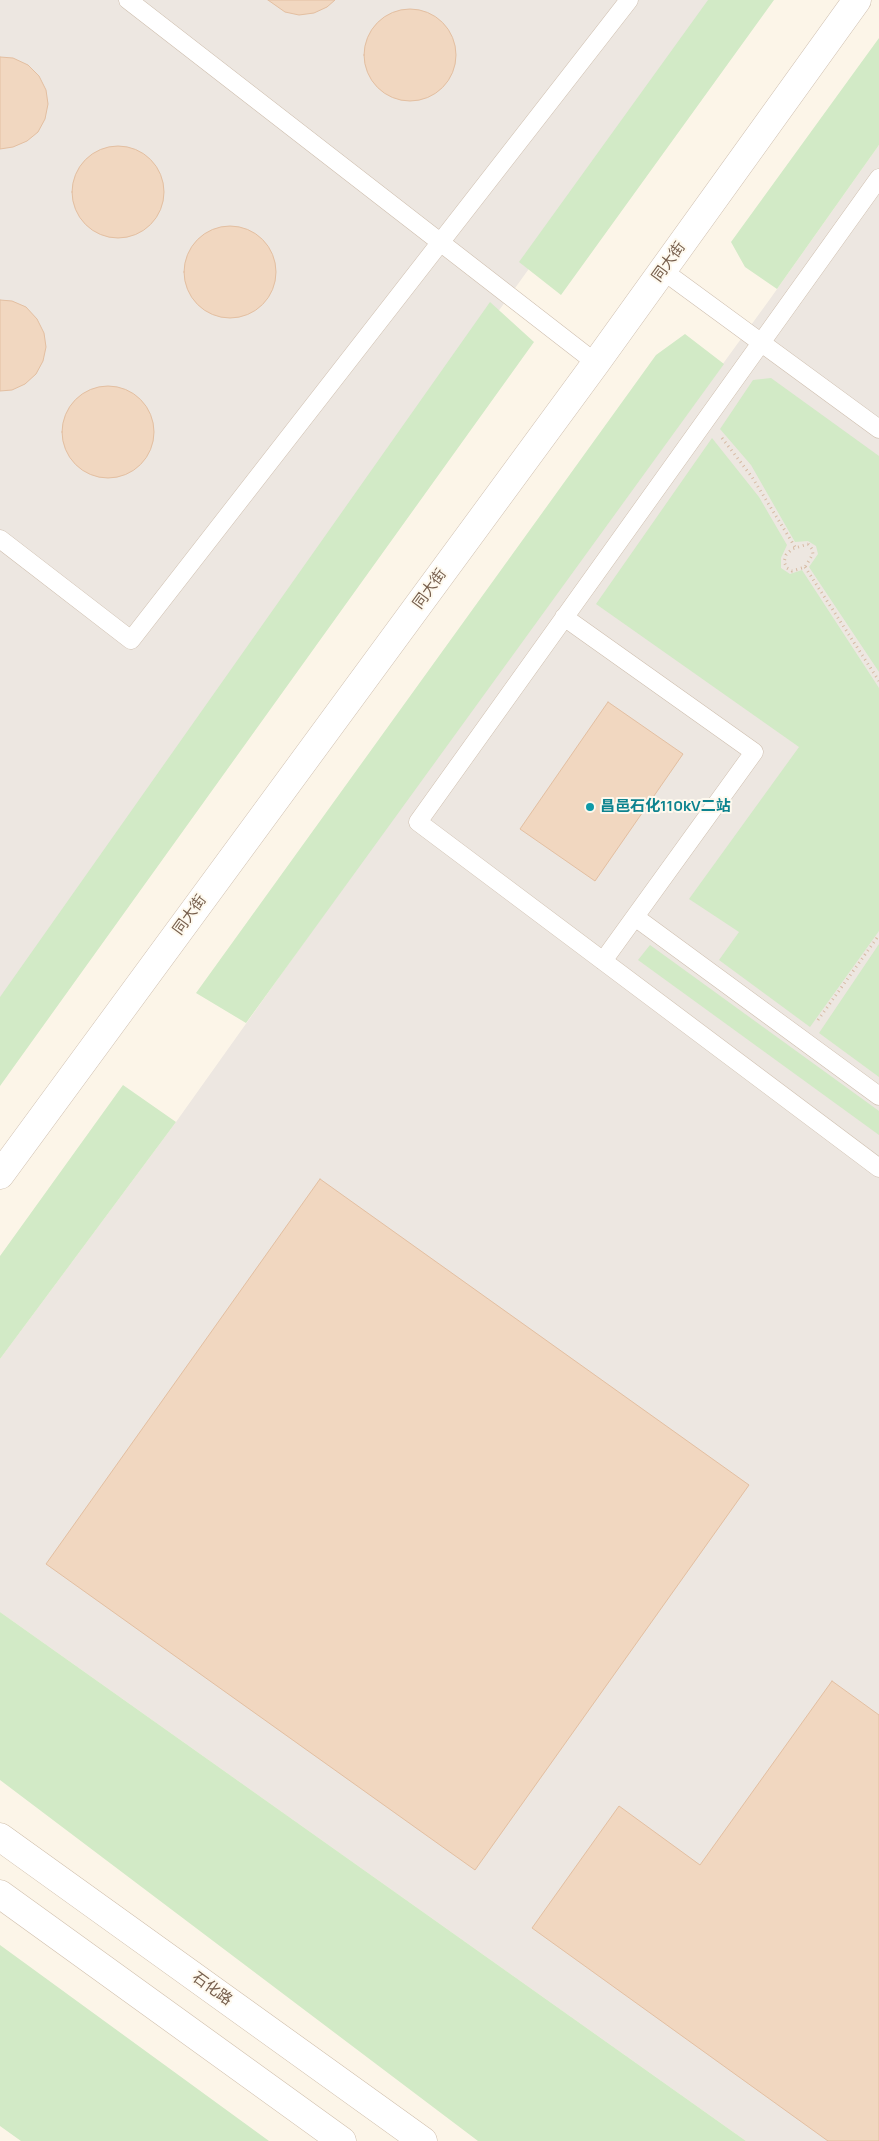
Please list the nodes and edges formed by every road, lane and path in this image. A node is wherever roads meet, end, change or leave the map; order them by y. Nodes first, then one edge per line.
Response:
1 (128, 0) edge
2 (629, 0) edge
3 (857, 0) edge
4 (879, 178) edge
5 (440, 242) junction
6 (662, 270) junction
7 (760, 342) junction
8 (596, 363) junction
9 (705, 419) junction
10 (879, 429) edge
11 (0, 539) edge
12 (794, 548) junction
13 (805, 567) junction
14 (564, 617) junction
15 (879, 681) edge
16 (635, 917) junction
17 (879, 936) edge
18 (603, 961) junction
19 (804, 1040) junction
20 (879, 1096) edge
21 (879, 1168) edge
22 (0, 1175) edge
23 (0, 1837) edge
24 (0, 1894) edge
25 (342, 2141) edge
26 (423, 2141) edge

1 - 5 lane
2 - 5 lane
3 - 6 street, 同大街
4 - 7 lane
5 - 8 lane
5 - 11 lane
6 - 7 lane
6 - 8 street, 同大街
7 - 9 lane
7 - 10 lane
8 - 22 street, 同大街
9 - 12 path
9 - 14 lane
12 - 13 path
12 - 13 path
13 - 15 path
14 - 16 lane
14 - 18 lane
16 - 18 lane
16 - 19 lane
17 - 19 path
18 - 21 lane
19 - 20 lane
23 - 26 street, 石化路
24 - 25 street

